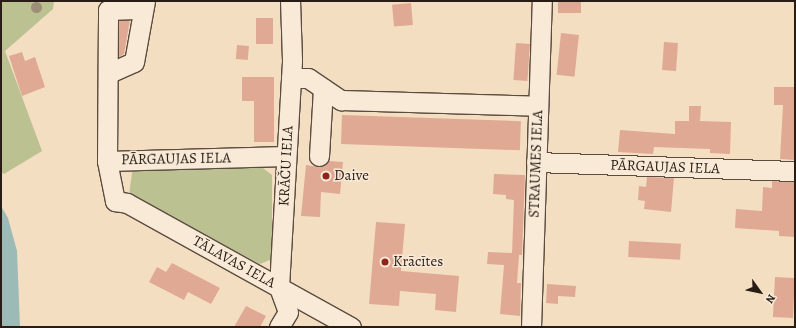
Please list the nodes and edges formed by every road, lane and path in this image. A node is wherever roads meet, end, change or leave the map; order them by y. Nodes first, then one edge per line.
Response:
1 (290, 1) edge
2 (542, 1) edge
3 (144, 5) edge
4 (109, 73) junction
5 (291, 78) junction
6 (323, 88) junction
7 (538, 106) junction
8 (286, 156) junction
9 (319, 156) dead end
10 (107, 161) junction
11 (536, 162) junction
12 (795, 171) edge
13 (116, 201) joint
14 (279, 287) junction
15 (279, 327) edge
16 (351, 327) edge
17 (531, 327) edge

1 - 5 street, KRĀČU IELA
2 - 7 street, STRAUMES IELA
3 - 4 street
3 - 4 street
4 - 10 street
5 - 6 street
5 - 8 street, KRĀČU IELA
6 - 7 street
6 - 9 street
7 - 11 street, STRAUMES IELA
8 - 10 street, PĀRGAUJAS IELA
8 - 14 street, KRĀČU IELA
10 - 13 street, PĀRGAUJAS IELA
11 - 12 street, PĀRGAUJAS IELA
11 - 17 street, STRAUMES IELA
13 - 14 street, TĀLAVAS IELA
14 - 15 street, KRĀČU IELA
14 - 16 street, TĀLAVAS IELA

